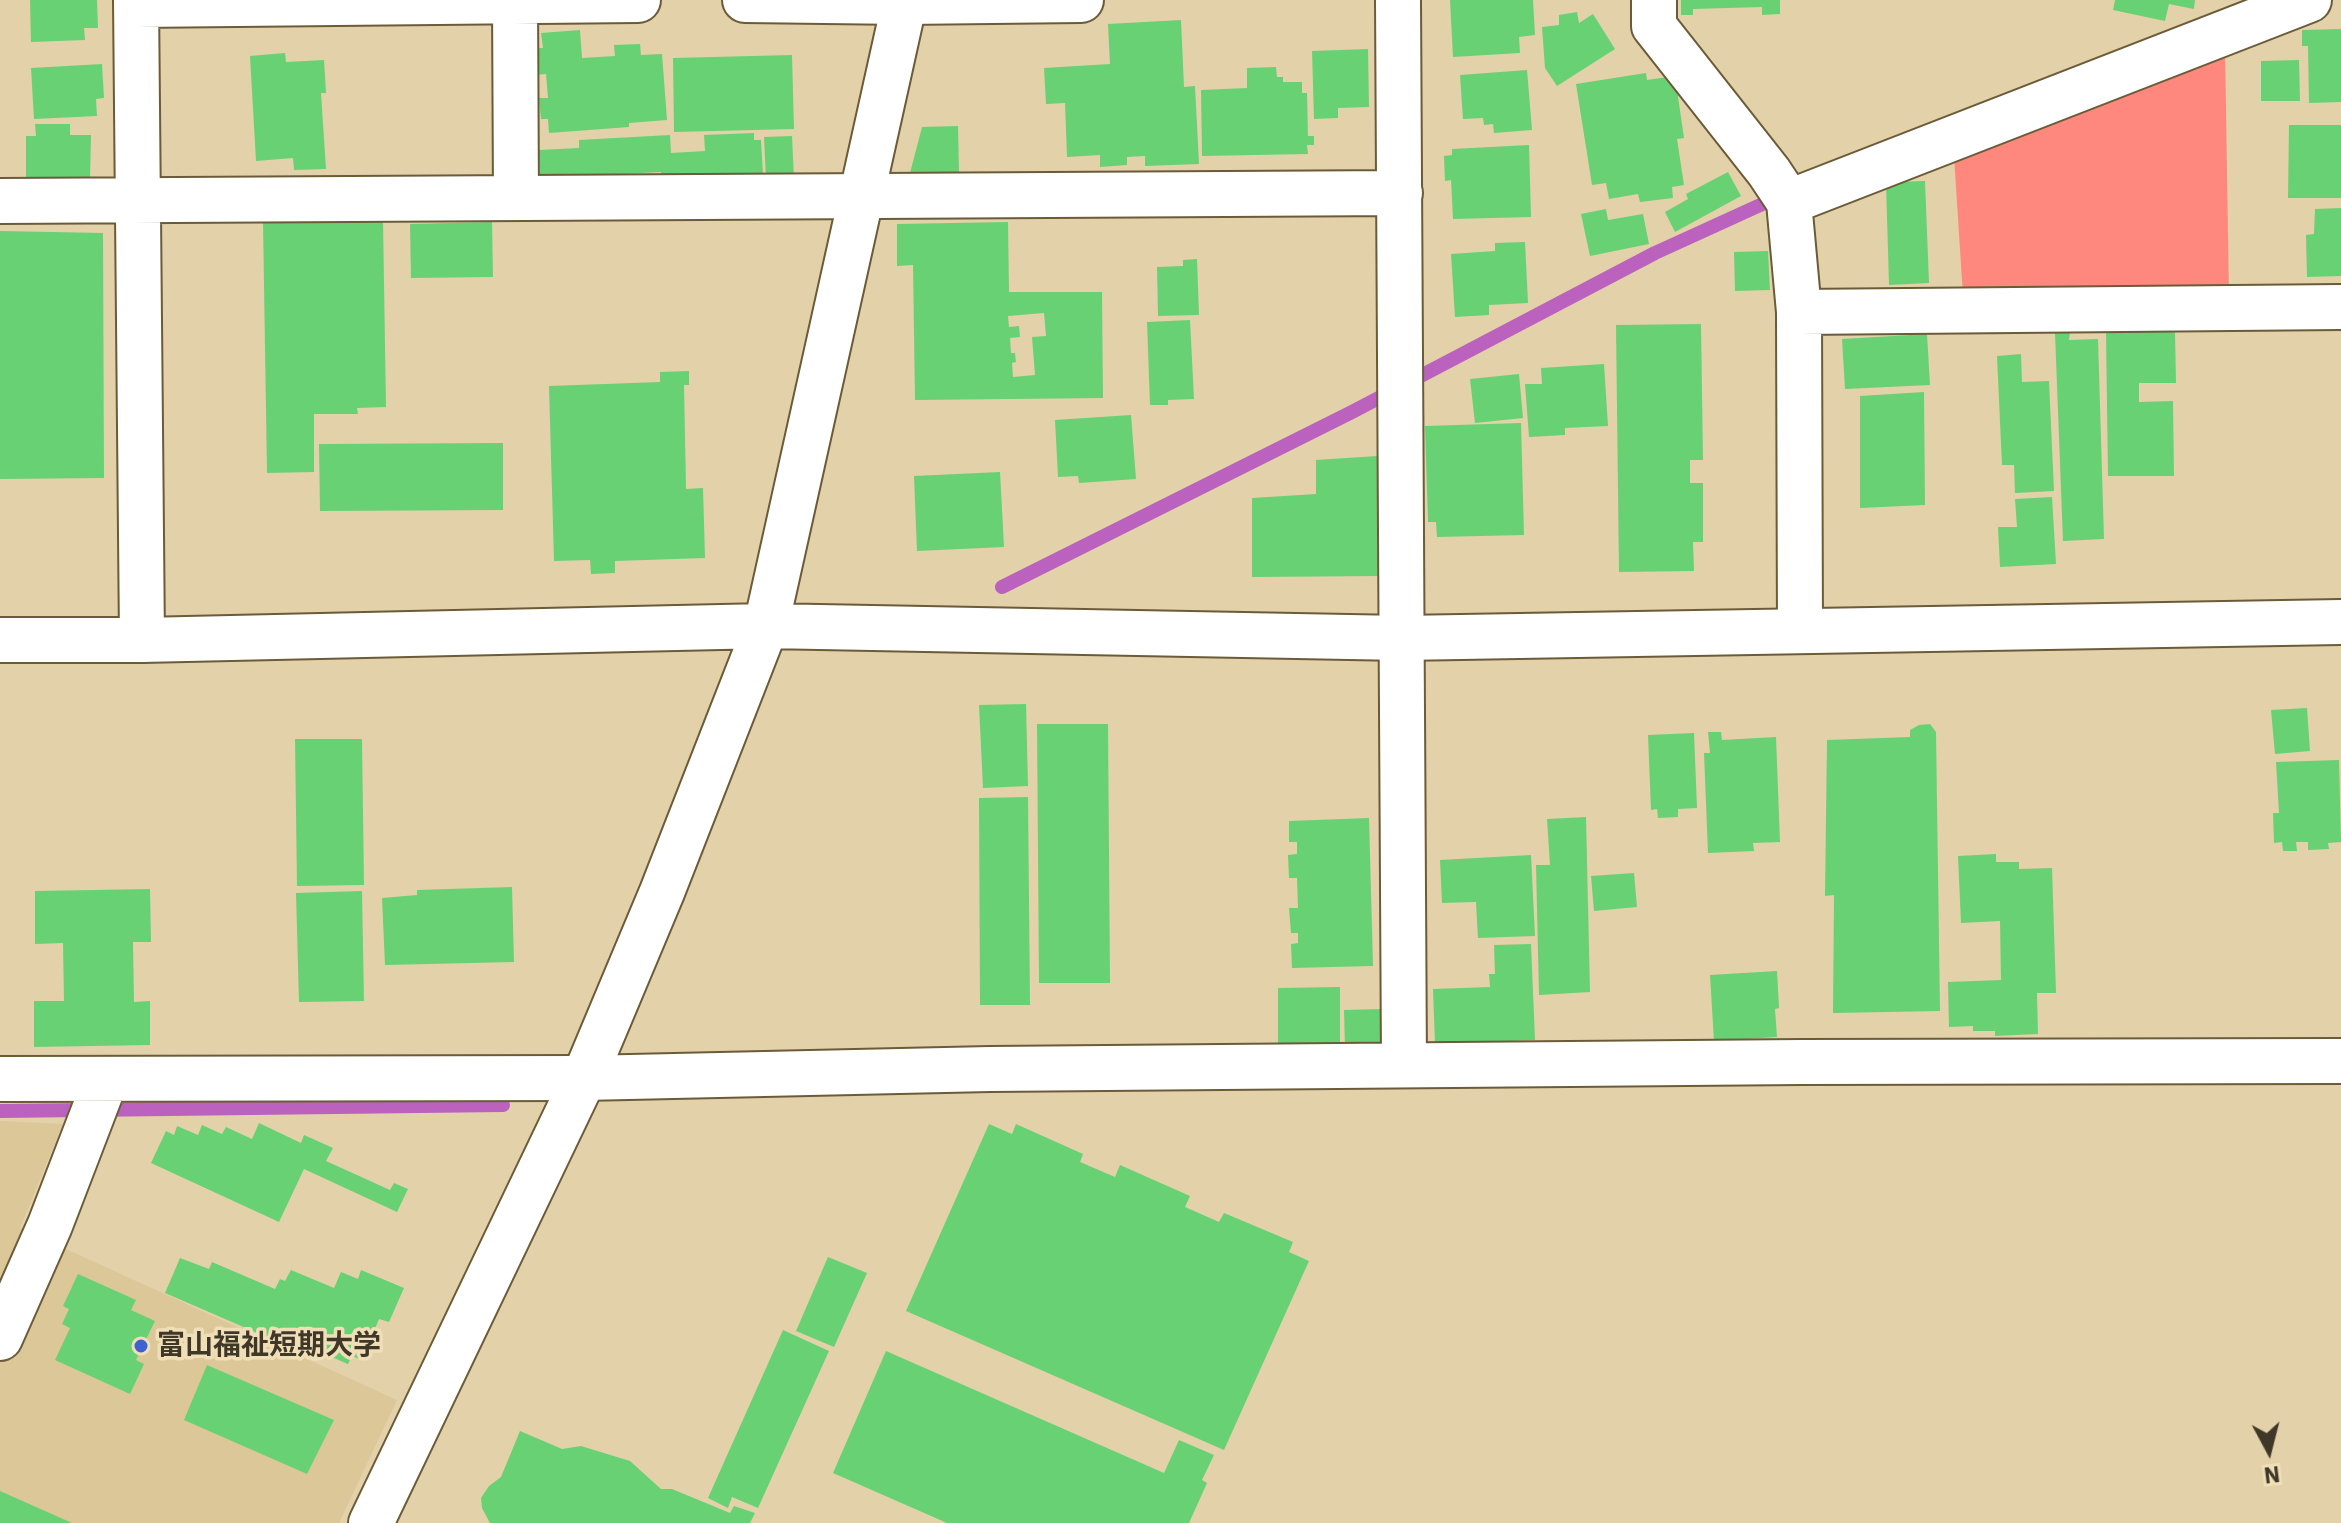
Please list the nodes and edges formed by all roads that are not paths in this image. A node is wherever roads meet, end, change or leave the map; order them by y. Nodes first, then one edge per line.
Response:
1 (638, 0) edge
2 (745, 0) edge
3 (1081, 0) edge
4 (1398, 0) edge
5 (1654, 0) edge
6 (2309, 0) edge
7 (515, 1) edge
8 (904, 1) edge
9 (136, 2) edge
10 (1400, 193) junction
11 (863, 195) junction
12 (516, 197) junction
13 (140, 200) junction
14 (0, 201) edge
15 (1789, 202) junction
16 (2341, 307) edge
17 (1799, 312) junction
18 (2341, 622) edge
19 (766, 626) junction
20 (1800, 631) junction
21 (1402, 638) junction
22 (0, 640) edge
23 (142, 640) junction
24 (2341, 1061) edge
25 (1404, 1065) junction
26 (584, 1078) junction
27 (0, 1079) edge
28 (106, 1079) junction
29 (0, 1338) edge
30 (371, 1523) edge

1 - 7 street
2 - 8 street
3 - 8 street
4 - 10 street
5 - 15 street
6 - 15 street
7 - 9 street
7 - 12 street
8 - 11 street
9 - 13 street
10 - 11 street
10 - 21 street
11 - 12 street
11 - 19 street
12 - 13 street
13 - 14 street
13 - 23 street
15 - 17 street
16 - 17 street
17 - 20 street
18 - 20 street
19 - 21 street
19 - 23 street
19 - 26 street
20 - 21 street
21 - 25 street
22 - 23 street
24 - 25 street
25 - 26 street
26 - 28 street
26 - 30 street
27 - 28 street
28 - 29 street

